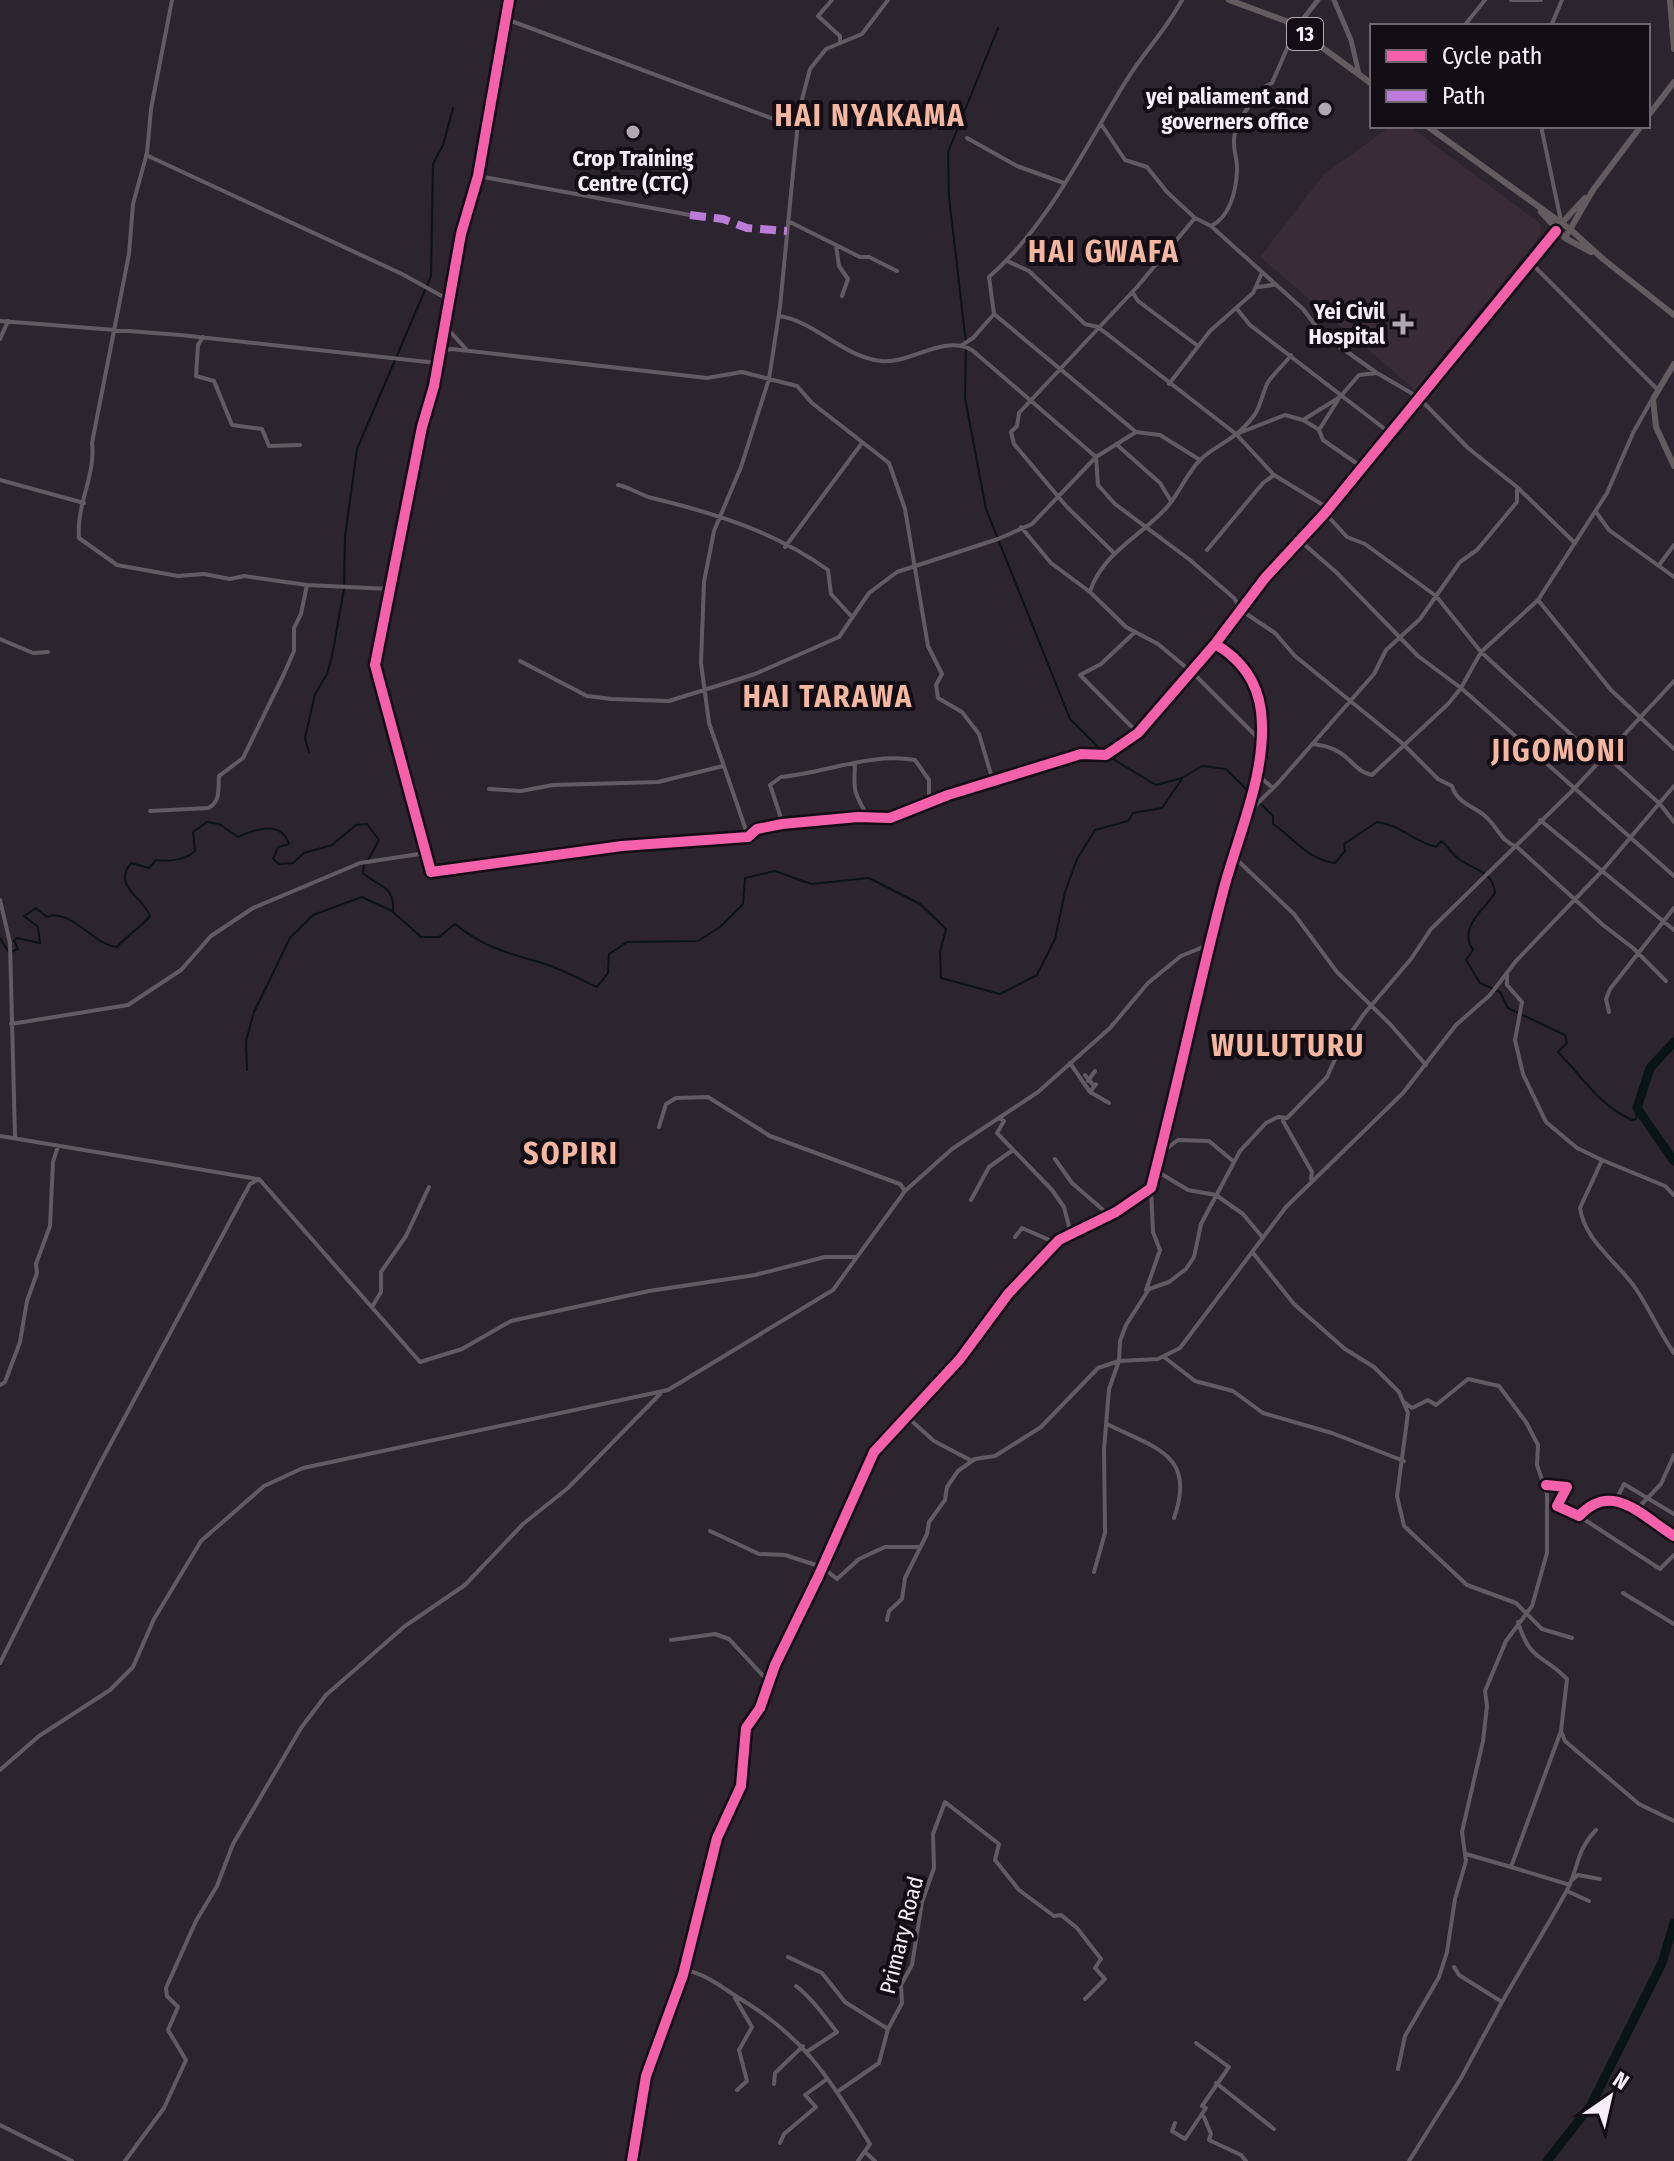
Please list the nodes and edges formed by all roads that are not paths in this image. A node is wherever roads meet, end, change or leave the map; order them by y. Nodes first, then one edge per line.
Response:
1 (172, 0) edge
2 (509, 0) edge
3 (832, 0) edge
4 (888, 0) edge
5 (1182, 0) edge
6 (1229, 0) edge
7 (1259, 0) edge
8 (1318, 0) edge
9 (1334, 0) edge
10 (1485, 0) edge
11 (1511, 0) edge
12 (1541, 0) edge
13 (1562, 0) edge
14 (1670, 0) edge
15 (1254, 9) junction
16 (506, 19) junction
17 (1466, 24) edge
18 (1552, 24) edge
19 (1296, 28) junction
20 (840, 43) junction
21 (1674, 49) edge
22 (1359, 74) junction
23 (1370, 82) edge
24 (1674, 82) edge
25 (1650, 113) edge
26 (1101, 124) junction
27 (798, 128) junction
28 (1430, 128) edge
29 (1541, 128) edge
30 (1636, 128) edge
31 (967, 138) dead end
32 (146, 155) junction
33 (478, 176) junction
34 (1064, 183) junction
35 (1593, 190) junction
36 (1535, 205) junction
37 (690, 215) dead end
38 (1195, 218) junction
39 (788, 221) junction
40 (1561, 223) junction
41 (1211, 226) junction
42 (1571, 230) junction
43 (1556, 231) junction
44 (1565, 238) junction
45 (1547, 242) junction
46 (836, 245) junction
47 (1598, 255) junction
48 (1007, 261) junction
49 (1529, 261) junction
50 (897, 271) dead end
51 (1260, 272) junction
52 (1273, 285) junction
53 (1258, 287) junction
54 (1132, 292) junction
55 (842, 296) dead end
56 (449, 300) junction
57 (1237, 309) junction
58 (994, 314) junction
59 (1674, 315) edge
60 (779, 316) junction
61 (0, 321) edge
62 (8, 321) junction
63 (444, 325) junction
64 (1098, 327) junction
65 (115, 330) junction
66 (203, 337) junction
67 (0, 339) edge
68 (962, 345) junction
69 (1198, 346) junction
70 (440, 351) junction
71 (469, 351) junction
72 (1291, 355) junction
73 (437, 363) junction
74 (1674, 364) edge
75 (1062, 369) junction
76 (1377, 373) junction
77 (769, 379) junction
78 (1169, 384) junction
79 (1658, 390) junction
80 (1340, 397) junction
81 (1418, 397) junction
82 (1653, 399) junction
83 (1031, 400) junction
84 (1303, 420) junction
85 (1319, 430) junction
86 (1136, 432) junction
87 (1390, 433) junction
88 (1236, 434) junction
89 (862, 443) junction
90 (1116, 444) junction
91 (300, 445) dead end
92 (1096, 457) junction
93 (1200, 460) junction
94 (1674, 466) edge
95 (1362, 467) junction
96 (1274, 475) junction
97 (0, 480) edge
98 (618, 485) dead end
99 (1517, 487) junction
100 (1057, 494) junction
101 (1171, 501) junction
102 (84, 503) junction
103 (1326, 510) junction
104 (1596, 512) junction
105 (719, 515) junction
106 (1020, 526) junction
107 (1147, 526) junction
108 (1298, 539) junction
109 (1575, 543) junction
110 (1674, 545) edge
111 (785, 547) junction
112 (1207, 550) dead end
113 (1113, 552) junction
114 (1660, 564) junction
115 (916, 566) junction
116 (1674, 577) edge
117 (307, 585) junction
118 (390, 589) junction
119 (1090, 592) junction
120 (1436, 596) junction
121 (1538, 600) junction
122 (1242, 611) junction
123 (852, 617) junction
124 (1135, 632) junction
125 (1403, 637) junction
126 (0, 639) edge
127 (1215, 644) junction
128 (48, 652) dead end
129 (1481, 652) junction
130 (520, 661) dead end
131 (1191, 672) junction
132 (1674, 681) edge
133 (1669, 685) junction
134 (1461, 688) junction
135 (1674, 690) edge
136 (704, 692) junction
137 (1351, 700) junction
138 (1638, 719) junction
139 (1138, 733) junction
140 (1261, 741) junction
141 (1402, 743) junction
142 (1312, 744) junction
143 (1674, 749) edge
144 (1603, 753) junction
145 (1599, 760) junction
146 (855, 763) junction
147 (723, 766) junction
148 (1255, 773) junction
149 (993, 781) junction
150 (1674, 786) edge
151 (1273, 788) junction
152 (489, 789) dead end
153 (1573, 790) junction
154 (929, 803) junction
155 (1660, 804) junction
156 (150, 811) dead end
157 (1248, 813) junction
158 (868, 817) junction
159 (1540, 820) junction
160 (1674, 822) edge
161 (783, 824) junction
162 (748, 837) junction
163 (1630, 837) junction
164 (1517, 847) junction
165 (426, 853) junction
166 (1233, 856) junction
167 (1603, 870) junction
168 (1674, 876) edge
169 (1576, 898) junction
170 (0, 900) edge
171 (1674, 908) edge
172 (1663, 921) junction
173 (1674, 930) edge
174 (1209, 944) junction
175 (1637, 952) junction
176 (1507, 973) junction
177 (1666, 981) dead end
178 (1371, 1007) junction
179 (1609, 1012) dead end
180 (11, 1024) junction
181 (1070, 1063) junction
182 (1426, 1065) junction
183 (1095, 1071) dead end
184 (1085, 1075) dead end
185 (1088, 1081) junction
186 (1090, 1092) junction
187 (1109, 1103) dead end
188 (999, 1118) junction
189 (1283, 1121) junction
190 (659, 1127) dead end
191 (0, 1136) edge
192 (15, 1137) junction
193 (58, 1146) junction
194 (1013, 1150) junction
195 (1160, 1153) junction
196 (1055, 1159) dead end
197 (1602, 1160) junction
198 (1233, 1161) junction
199 (1155, 1170) junction
200 (259, 1179) junction
201 (1311, 1180) junction
202 (429, 1187) dead end
203 (1151, 1188) junction
204 (905, 1191) junction
205 (1216, 1195) junction
206 (1674, 1195) edge
207 (971, 1200) dead end
208 (1109, 1215) junction
209 (1071, 1234) junction
210 (1015, 1237) dead end
211 (1263, 1238) junction
212 (1056, 1243) junction
213 (1253, 1253) junction
214 (857, 1257) junction
215 (1145, 1294) junction
216 (372, 1307) junction
217 (1674, 1353) edge
218 (1164, 1357) junction
219 (1119, 1361) junction
220 (0, 1385) edge
221 (661, 1392) junction
222 (1404, 1402) junction
223 (905, 1415) junction
224 (1107, 1424) junction
225 (1674, 1455) edge
226 (972, 1461) junction
227 (1404, 1461) junction
228 (1546, 1485) junction
229 (1647, 1497) junction
230 (1615, 1502) junction
231 (1643, 1505) junction
232 (1637, 1509) junction
233 (1674, 1514) edge
234 (1579, 1516) junction
235 (1645, 1516) junction
236 (1174, 1518) dead end
237 (710, 1531) dead end
238 (1674, 1536) edge
239 (920, 1547) junction
240 (1674, 1555) edge
241 (822, 1567) junction
242 (1094, 1572) dead end
243 (1623, 1593) dead end
244 (1527, 1613) junction
245 (887, 1620) dead end
246 (1518, 1622) junction
247 (1674, 1624) edge
248 (1572, 1638) dead end
249 (671, 1640) dead end
250 (0, 1663) edge
251 (768, 1681) junction
252 (1560, 1733) junction
253 (0, 1770) edge
254 (1674, 1821) edge
255 (1596, 1830) dead end
256 (1466, 1854) junction
257 (1511, 1867) junction
258 (1600, 1879) dead end
259 (1571, 1883) junction
260 (1567, 1891) junction
261 (1589, 1901) dead end
262 (788, 1957) dead end
263 (1454, 1967) dead end
264 (684, 1970) junction
265 (796, 1986) dead end
266 (732, 1993) junction
267 (1085, 1999) dead end
268 (1502, 2002) junction
269 (888, 2029) junction
270 (1196, 2043) dead end
271 (803, 2046) junction
272 (807, 2051) junction
273 (1398, 2069) dead end
274 (827, 2079) junction
275 (1216, 2083) junction
276 (774, 2084) dead end
277 (737, 2090) dead end
278 (837, 2092) junction
279 (1203, 2114) junction
280 (1175, 2123) dead end
281 (0, 2125) edge
282 (1274, 2129) dead end
283 (780, 2143) dead end
284 (870, 2158) edge
285 (72, 2161) edge
286 (125, 2161) edge
287 (632, 2161) edge
288 (858, 2161) edge
289 (1246, 2161) edge
290 (1409, 2161) edge

1 - 32 street
2 - 16 street
3 - 20 street
4 - 20 street
5 - 26 street
6 - 15 main road, 13
7 - 15 street
8 - 19 street
9 - 22 street
10 - 17 street
11 - 12 street
13 - 18 street
14 - 21 main road
15 - 19 main road, 13
16 - 27 street
16 - 33 street
19 - 22 main road, 13
19 - 41 street
20 - 27 street
22 - 23 main road, 13
24 - 25 main road
26 - 34 street
26 - 38 street
27 - 39 street
28 - 36 main road
29 - 40 street
30 - 35 main road
31 - 34 street
32 - 56 street
32 - 65 street
33 - 37 street
33 - 56 street
34 - 48 street
35 - 40 main road
35 - 42 main road
36 - 40 main road
36 - 43 main road
38 - 41 street
38 - 54 street
39 - 46 street
39 - 60 street
40 - 42 main road
40 - 43 main road
41 - 51 street
42 - 44 main road
42 - 47 main road
43 - 44 main road
43 - 45 street
44 - 45 street
44 - 47 main road
45 - 49 street
46 - 50 street
46 - 55 street
47 - 59 main road
48 - 58 street
48 - 64 street
49 - 79 street
49 - 81 street
51 - 52 street
51 - 53 street
52 - 53 street
52 - 76 street
53 - 57 street
54 - 64 street
54 - 69 street
56 - 63 street
57 - 69 street
57 - 72 street
58 - 68 street
58 - 75 street
60 - 68 street
60 - 77 street
61 - 62 street
62 - 65 street
62 - 67 street
63 - 70 street
63 - 71 street
64 - 75 street
64 - 78 street
65 - 66 street
65 - 102 street
66 - 73 street
66 - 91 street
68 - 83 street
69 - 78 street
70 - 71 street
70 - 73 street
71 - 77 street
72 - 80 street
72 - 88 street
73 - 118 street
74 - 79 main road
75 - 83 street
75 - 86 street
76 - 80 street
76 - 81 street
77 - 89 street
77 - 105 street
78 - 88 street
79 - 82 main road
80 - 84 street
80 - 85 street
80 - 87 street
81 - 87 street
81 - 99 street
82 - 94 main road
82 - 104 street
83 - 92 street
83 - 100 street
84 - 85 street
84 - 88 street
85 - 95 street
86 - 90 street
86 - 93 street
87 - 95 street
88 - 93 street
88 - 96 street
89 - 111 street
89 - 115 street
90 - 92 street
90 - 101 street
92 - 100 street
92 - 107 street
93 - 101 street
95 - 103 street
96 - 103 street
96 - 112 street
97 - 102 street
98 - 105 street
99 - 109 street
99 - 120 street
100 - 106 street
100 - 113 street
101 - 107 street
102 - 117 street
103 - 108 street
103 - 120 street
104 - 109 street
104 - 114 street
105 - 111 street
105 - 136 street
106 - 115 street
106 - 119 street
107 - 113 street
107 - 122 street
108 - 122 street
108 - 125 street
109 - 121 street
110 - 114 street
111 - 123 street
113 - 119 street
114 - 116 street
115 - 123 street
115 - 149 street
117 - 118 street
117 - 156 street
118 - 165 street
119 - 124 street
120 - 125 street
120 - 129 street
121 - 129 street
121 - 138 street
122 - 127 street
122 - 137 street
123 - 136 street
124 - 131 street
124 - 139 street
125 - 134 street
125 - 137 street
126 - 128 street
127 - 131 street
127 - 140 street
129 - 134 street
129 - 145 street
130 - 136 street
131 - 139 street
131 - 140 street
132 - 133 street
133 - 135 street
133 - 138 street
134 - 141 street
134 - 153 street
136 - 147 street
137 - 141 street
137 - 142 street
138 - 143 street
138 - 144 street
139 - 149 street
140 - 148 street
141 - 142 street
141 - 164 street
142 - 151 street
144 - 145 street
144 - 155 street
145 - 153 street
146 - 154 street
146 - 158 street
146 - 161 street
147 - 152 street
147 - 162 street
148 - 151 street
148 - 157 street
149 - 154 street
150 - 155 street
151 - 157 street
153 - 159 street
153 - 163 street
154 - 158 street
155 - 160 street
155 - 163 street
157 - 166 street
158 - 161 street
159 - 164 street
159 - 167 street
161 - 162 street
162 - 165 street
163 - 167 street
163 - 168 street
164 - 169 street
164 - 178 street
165 - 180 street
166 - 174 street
166 - 178 street
167 - 169 street
167 - 172 street
169 - 175 street
169 - 176 street
170 - 180 street
171 - 172 street
172 - 173 street
172 - 175 street
174 - 181 street
174 - 195 street
175 - 177 street
175 - 179 street
176 - 182 street
176 - 197 street
178 - 182 street
178 - 189 street
180 - 192 street
181 - 186 street
181 - 188 street
182 - 201 street
183 - 185 street
184 - 185 street
185 - 186 street
186 - 187 street
188 - 194 street
188 - 204 street
189 - 198 street
189 - 201 street
190 - 204 street
191 - 192 street
192 - 193 street
193 - 200 street
193 - 220 street
194 - 207 street
194 - 209 street
195 - 198 street
195 - 199 street
196 - 208 street
197 - 206 street
197 - 217 street
198 - 205 street
199 - 203 street
199 - 205 street
200 - 216 street
200 - 250 street
201 - 211 street
202 - 216 street
203 - 208 street
203 - 215 street
204 - 214 street
205 - 211 street
205 - 215 street
208 - 209 street
209 - 212 street
210 - 212 street
211 - 213 street
212 - 223 street
213 - 218 street
213 - 222 street
214 - 216 street
214 - 221 street
215 - 219 street
218 - 219 street
218 - 227 street
219 - 224 street
219 - 226 street
221 - 253 street
221 - 286 street
222 - 227 street
222 - 228 street
223 - 226 street
223 - 241 street
224 - 236 street
224 - 242 street
225 - 229 street
226 - 239 street
227 - 244 street
228 - 234 street
228 - 244 street
229 - 230 street
229 - 231 street
229 - 233 street
230 - 232 street
230 - 234 street
231 - 232 street
231 - 235 street
232 - 235 street
234 - 240 street
235 - 238 street
237 - 241 street
239 - 241 street
239 - 245 street
241 - 251 street
243 - 247 street
244 - 246 street
244 - 248 street
246 - 252 street
246 - 256 street
249 - 251 street
251 - 264 street
252 - 254 street
252 - 257 street
255 - 259 street
256 - 257 street
256 - 273 street
257 - 259 street
258 - 259 street
259 - 260 street
260 - 261 street
260 - 268 street
262 - 269 street
263 - 268 street
264 - 266 street
264 - 287 street
265 - 272 street
266 - 271 street
266 - 277 street
267 - 269 street, Primary Road
268 - 290 street
269 - 278 street
270 - 275 street
271 - 272 street
271 - 276 street
272 - 274 street
274 - 278 street
274 - 283 street
275 - 279 street
275 - 282 street
278 - 284 street
279 - 280 street
279 - 289 street
281 - 285 street
284 - 288 street

